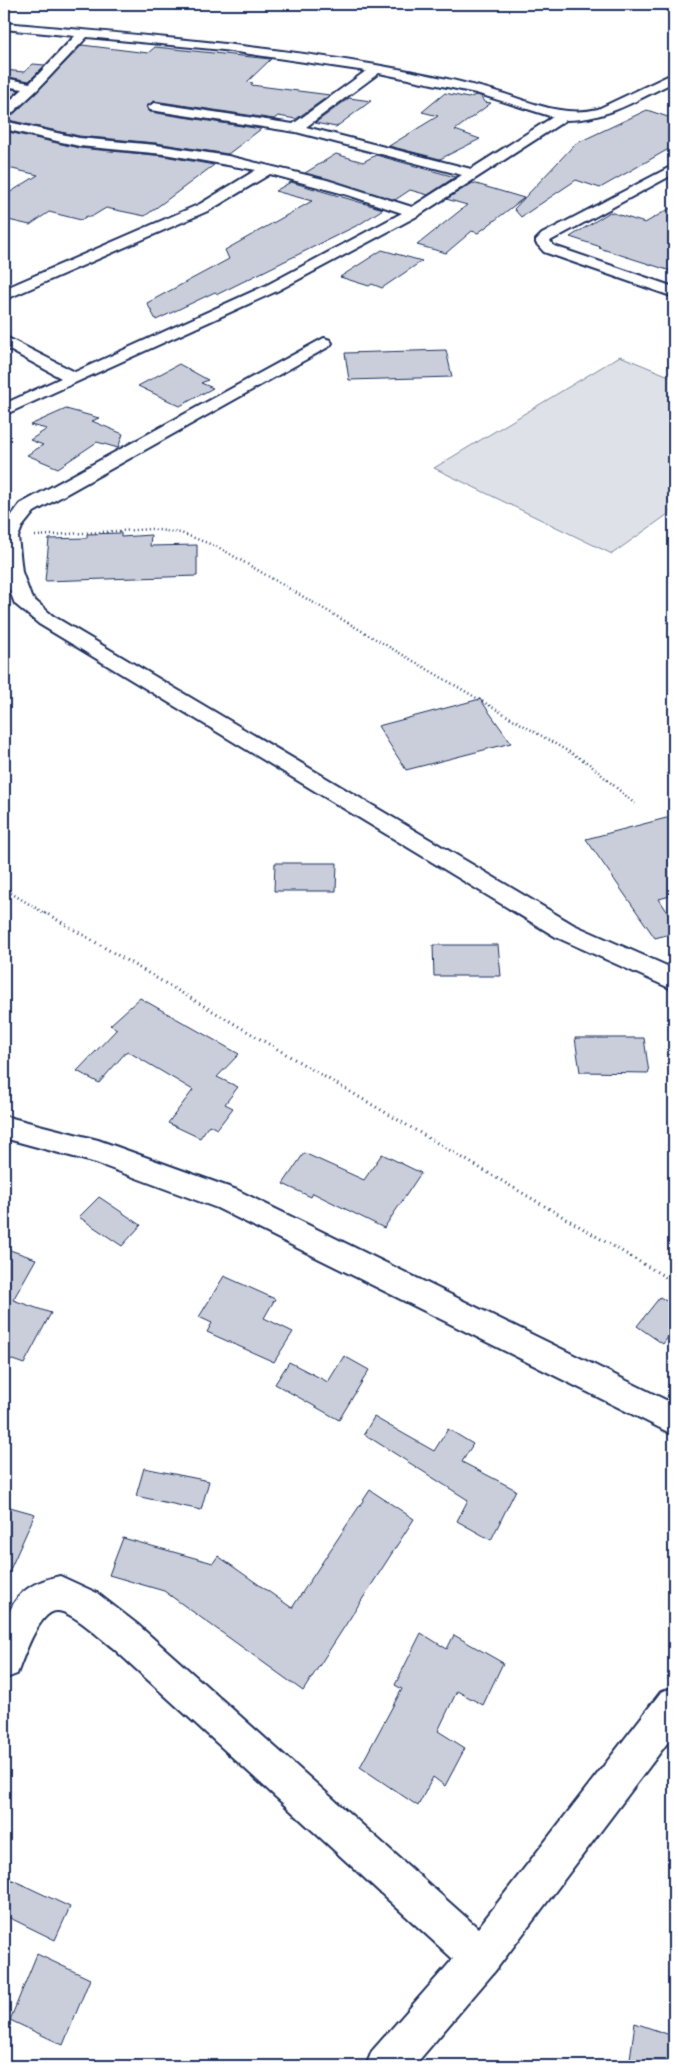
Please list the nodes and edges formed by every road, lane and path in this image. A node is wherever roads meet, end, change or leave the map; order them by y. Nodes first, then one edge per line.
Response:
1 (4, 26) edge
2 (85, 32) junction
3 (377, 69) junction
4 (674, 77) edge
5 (4, 82) edge
6 (33, 87) junction
7 (154, 107) dead end
8 (4, 113) edge
9 (563, 116) junction
10 (4, 125) edge
11 (296, 128) junction
12 (268, 170) junction
13 (673, 171) edge
14 (471, 173) junction
15 (414, 212) junction
16 (674, 292) edge
17 (4, 295) edge
18 (4, 341) edge
19 (324, 343) dead end
20 (74, 378) junction
21 (4, 410) edge
22 (10, 537) junction
23 (636, 804) dead end
24 (4, 888) edge
25 (674, 980) edge
26 (4, 1127) edge
27 (674, 1282) edge
28 (674, 1420) edge
29 (4, 1661) edge
30 (674, 1706) edge
31 (481, 1957) junction
32 (387, 2066) edge

1 - 2 street
2 - 3 street
2 - 6 street
3 - 9 street
3 - 11 street
4 - 9 street
5 - 6 street
6 - 8 street
7 - 11 street
9 - 14 street
10 - 12 street
11 - 14 street
12 - 15 street
12 - 17 street
13 - 16 street
14 - 15 street
15 - 20 street
18 - 20 street
19 - 22 street
20 - 21 street
22 - 23 path
22 - 25 street
24 - 27 path
26 - 28 street
29 - 31 street
30 - 31 street
31 - 32 street

